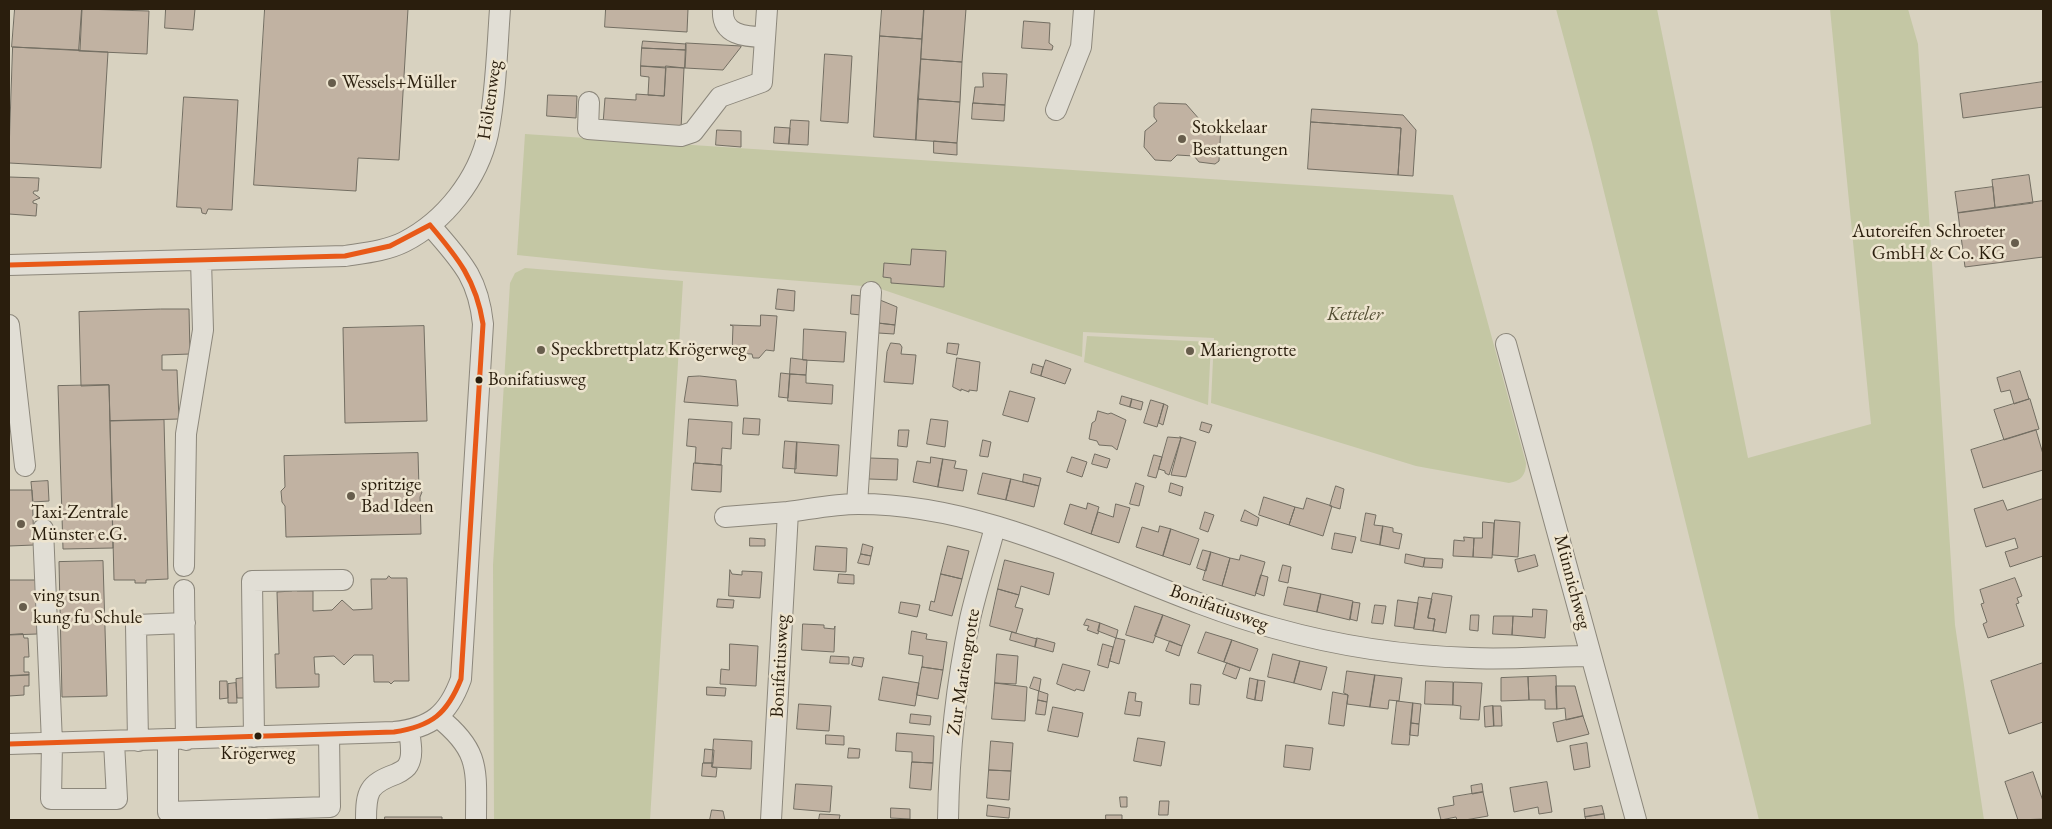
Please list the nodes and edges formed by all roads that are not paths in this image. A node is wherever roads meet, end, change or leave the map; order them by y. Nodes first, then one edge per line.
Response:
1 (500, 9) edge
2 (723, 9) edge
3 (767, 9) edge
4 (1084, 9) edge
5 (765, 37) junction
6 (589, 102) dead end
7 (1056, 110) dead end
8 (430, 225) junction
9 (201, 260) junction
10 (9, 265) edge
11 (871, 292) dead end
12 (9, 326) edge
13 (1506, 344) dead end
14 (25, 466) dead end
15 (858, 504) junction
16 (788, 512) junction
17 (726, 517) dead end
18 (995, 527) junction
19 (43, 529) dead end
20 (184, 566) dead end
21 (343, 580) dead end
22 (184, 590) dead end
23 (185, 623) junction
24 (1591, 656) junction
25 (438, 717) junction
26 (409, 730) junction
27 (329, 734) junction
28 (254, 737) junction
29 (177, 740) junction
30 (114, 742) junction
31 (138, 742) junction
32 (52, 743) junction
33 (9, 744) edge
34 (366, 820) edge
35 (476, 820) edge
36 (771, 820) edge
37 (948, 820) edge
38 (1636, 820) edge

1 - 8 street, Höltenweg
2 - 5 street
3 - 5 street
4 - 7 street
5 - 6 street
8 - 9 street, Höltenweg
8 - 25 street
9 - 10 street, Höltenweg
9 - 20 street
11 - 15 street
12 - 14 street
13 - 24 street, Münnichweg
15 - 16 street, Bonifatiusweg
15 - 18 street, Bonifatiusweg
16 - 17 street, Bonifatiusweg
16 - 36 street, Bonifatiusweg
18 - 24 street, Bonifatiusweg
18 - 37 street, Zur Mariengrotte
19 - 32 street
21 - 28 street
22 - 23 street
23 - 29 street
23 - 31 street
24 - 38 street, Münnichweg
25 - 26 street
25 - 35 street
26 - 27 street
26 - 34 street
27 - 28 street
27 - 29 street
28 - 29 street
29 - 31 street
30 - 31 street
30 - 32 street
30 - 32 street
32 - 33 street

